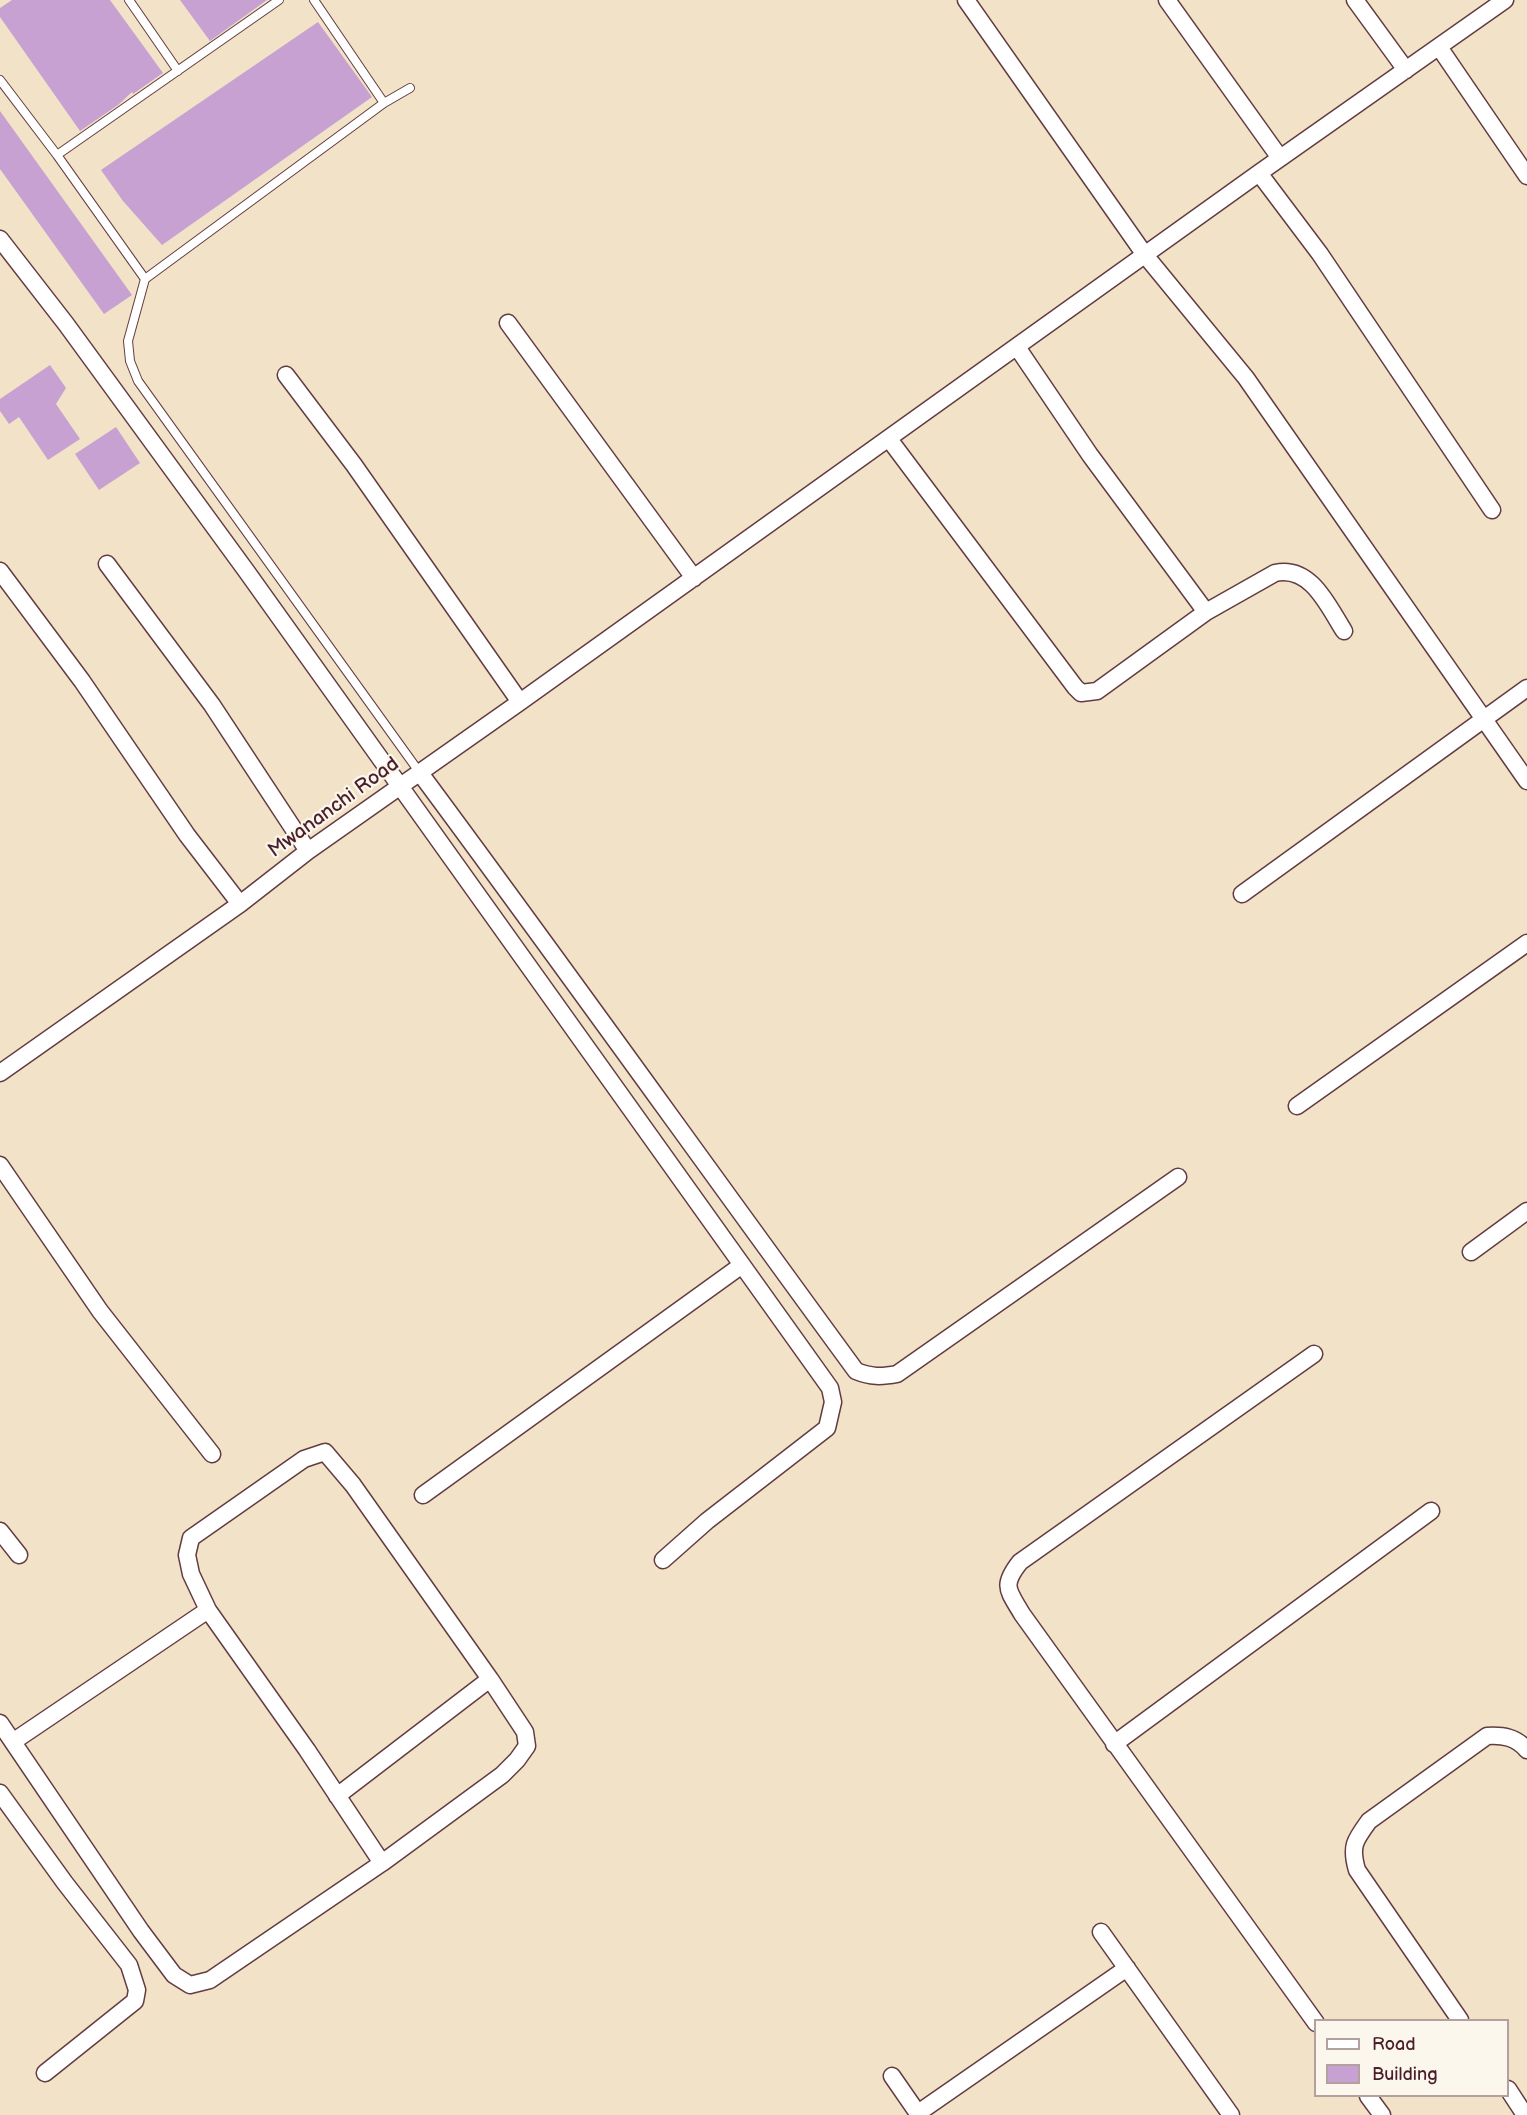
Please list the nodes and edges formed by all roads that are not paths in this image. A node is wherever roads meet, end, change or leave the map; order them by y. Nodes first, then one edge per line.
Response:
1 (129, 0) edge
2 (279, 0) edge
3 (314, 0) edge
4 (966, 0) edge
5 (1167, 0) edge
6 (1355, 0) edge
7 (1505, 0) edge
8 (1439, 47) junction
9 (1406, 70) junction
10 (178, 71) junction
11 (0, 80) edge
12 (410, 88) dead end
13 (384, 103) junction
14 (57, 155) junction
15 (1280, 158) junction
16 (1259, 173) junction
17 (1527, 176) edge
18 (0, 239) edge
19 (1145, 255) junction
20 (145, 279) junction
21 (508, 323) dead end
22 (1017, 347) junction
23 (286, 375) dead end
24 (889, 439) junction
25 (1492, 510) dead end
26 (108, 564) dead end
27 (0, 571) edge
28 (694, 578) junction
29 (1206, 612) junction
30 (1344, 631) dead end
31 (1527, 688) edge
32 (520, 702) junction
33 (1484, 718) junction
34 (420, 773) junction
35 (1527, 781) edge
36 (400, 787) junction
37 (308, 851) junction
38 (1242, 894) dead end
39 (240, 904) junction
40 (1527, 943) edge
41 (0, 1073) edge
42 (1297, 1106) dead end
43 (0, 1165) edge
44 (1178, 1177) dead end
45 (1527, 1211) edge
46 (1471, 1252) dead end
47 (742, 1264) junction
48 (1314, 1354) dead end
49 (212, 1454) dead end
50 (423, 1495) dead end
51 (1431, 1511) dead end
52 (0, 1531) edge
53 (19, 1555) dead end
54 (663, 1560) dead end
55 (208, 1610) junction
56 (490, 1679) junction
57 (0, 1723) edge
58 (14, 1741) junction
59 (1114, 1744) junction
60 (1527, 1750) edge
61 (337, 1796) junction
62 (3, 1804) edge
63 (382, 1863) junction
64 (1101, 1932) dead end
65 (1126, 1968) junction
66 (1459, 2019) edge
67 (1314, 2020) edge
68 (45, 2073) dead end
69 (892, 2076) dead end
70 (1509, 2091) edge
71 (1369, 2097) edge
72 (1225, 2113) edge
73 (919, 2114) edge
74 (1382, 2115) edge
75 (1525, 2115) edge

1 - 10 lane
2 - 10 lane
3 - 13 lane
4 - 19 street
5 - 15 street
6 - 9 street
7 - 8 street, Mwananchi Road
8 - 9 street, Mwananchi Road
8 - 17 street
9 - 15 street, Mwananchi Road
10 - 14 lane
11 - 14 lane
12 - 13 lane
13 - 20 lane
14 - 20 lane
15 - 16 street, Mwananchi Road
16 - 19 street, Mwananchi Road
16 - 25 street
18 - 36 street
19 - 22 street, Mwananchi Road
19 - 33 street
20 - 34 lane
21 - 28 street
22 - 24 street, Mwananchi Road
22 - 29 street
23 - 32 street
24 - 28 street, Mwananchi Road
24 - 29 street
26 - 37 street
27 - 39 street
28 - 32 street, Mwananchi Road
29 - 30 street
31 - 33 street
32 - 34 street, Mwananchi Road
33 - 35 street
33 - 38 street
34 - 36 street, Mwananchi Road
34 - 44 street
36 - 37 street, Mwananchi Road
36 - 47 street
37 - 39 street, Mwananchi Road
39 - 41 street, Mwananchi Road
40 - 42 street
43 - 49 street
45 - 46 street
47 - 50 street
47 - 54 street
48 - 59 street
51 - 59 street
52 - 53 street
55 - 56 street
55 - 58 street
55 - 61 street
56 - 61 street
56 - 63 street
57 - 58 street
58 - 63 street
59 - 67 street
60 - 66 street
61 - 63 street
62 - 68 street
64 - 65 street
65 - 72 street
65 - 73 street
69 - 73 street
70 - 75 street
71 - 74 street

